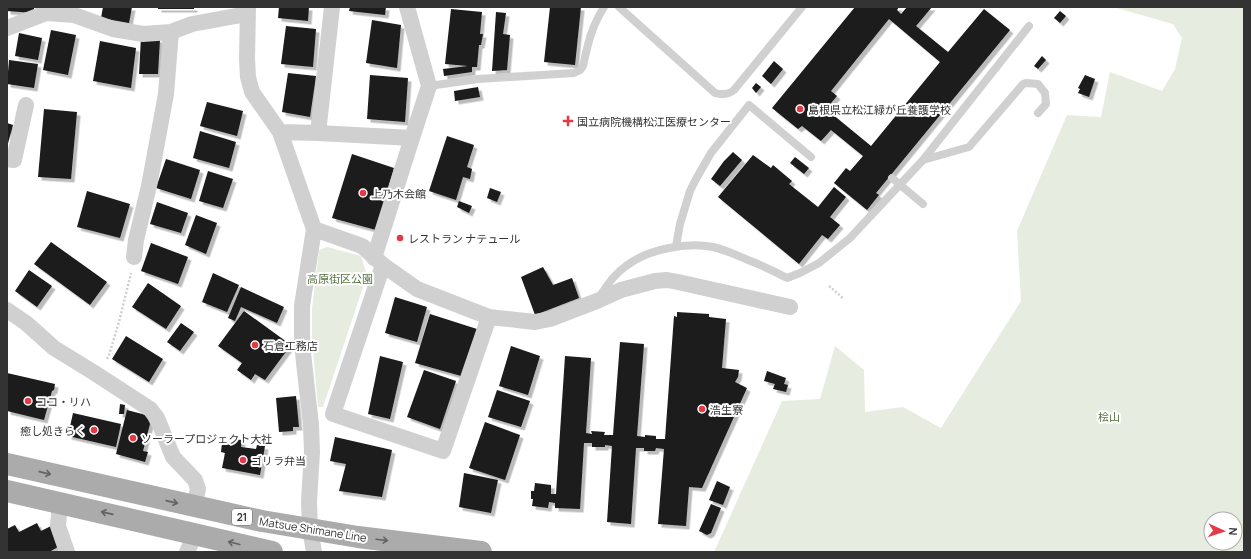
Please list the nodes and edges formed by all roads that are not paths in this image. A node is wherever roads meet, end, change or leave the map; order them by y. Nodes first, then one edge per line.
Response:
1 (332, 7) edge
2 (407, 7) edge
3 (604, 7) edge
4 (619, 7) edge
5 (802, 7) edge
6 (247, 11) edge
7 (1029, 26) dead end
8 (7, 28) edge
9 (171, 32) junction
10 (429, 86) junction
11 (26, 105) dead end
12 (1038, 113) dead end
13 (280, 132) junction
14 (318, 133) junction
15 (412, 138) junction
16 (811, 157) dead end
17 (7, 159) edge
18 (922, 160) junction
19 (892, 178) dead end
20 (923, 204) dead end
21 (314, 229) junction
22 (676, 246) junction
23 (134, 257) road end
24 (379, 262) junction
25 (597, 301) junction
26 (790, 308) dead end
27 (7, 310) edge
28 (489, 317) junction
29 (7, 464) edge
30 (7, 491) edge
31 (60, 502) junction
32 (194, 507) junction
33 (310, 529) junction
34 (191, 543) edge
35 (67, 552) edge
36 (272, 552) edge
37 (314, 552) edge
38 (481, 552) edge

1 - 14 street
2 - 10 street
3 - 10 lane
4 - 5 lane
6 - 9 street
6 - 13 street
7 - 18 lane
8 - 9 street
9 - 23 street
10 - 15 street
11 - 17 street
12 - 18 lane
13 - 14 street
13 - 21 street
14 - 15 street
15 - 24 street
16 - 22 lane
18 - 22 lane
19 - 20 lane
21 - 24 street
21 - 33 street
22 - 25 lane
24 - 28 street
24 - 28 street
25 - 26 street
25 - 28 street
27 - 32 street
29 -> 32 main road, Matsue Shimane Line / 21
30 - 31 main road
34 -> 31 main road
31 - 35 street
32 - 33 main road, Matsue Shimane Line / 21
33 - 37 street
33 -> 38 main road, Matsue Shimane Line / 21
36 -> 34 main road

